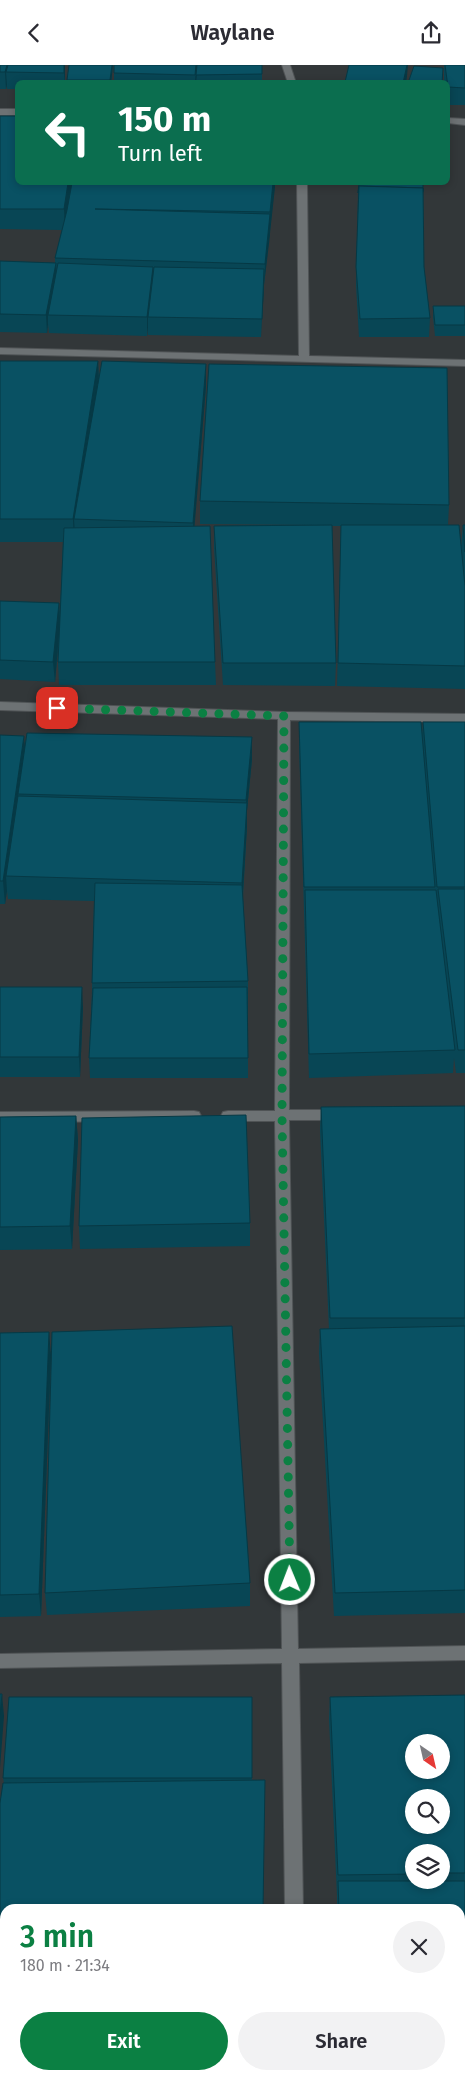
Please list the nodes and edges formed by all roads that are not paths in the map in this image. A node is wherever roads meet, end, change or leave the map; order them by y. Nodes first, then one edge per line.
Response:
1 (286, 65) edge
2 (291, 80) edge
3 (0, 112) edge
4 (15, 112) edge
5 (450, 121) edge
6 (465, 122) edge
7 (302, 185) edge
8 (0, 351) edge
9 (304, 360) junction
10 (465, 363) edge
11 (0, 706) edge
12 (284, 716) junction
13 (465, 718) edge
14 (282, 1115) junction
15 (350, 1115) edge
16 (0, 1117) edge
17 (465, 1653) edge
18 (291, 1657) junction
19 (0, 1661) edge
20 (294, 1904) edge

1 - 2 street
3 - 4 street
5 - 6 street
7 - 9 street
8 - 9 street
9 - 10 street
11 - 12 street
12 - 13 street
12 - 14 street
14 - 15 street
14 - 16 street
14 - 18 street
17 - 18 street
18 - 19 street
18 - 20 street

